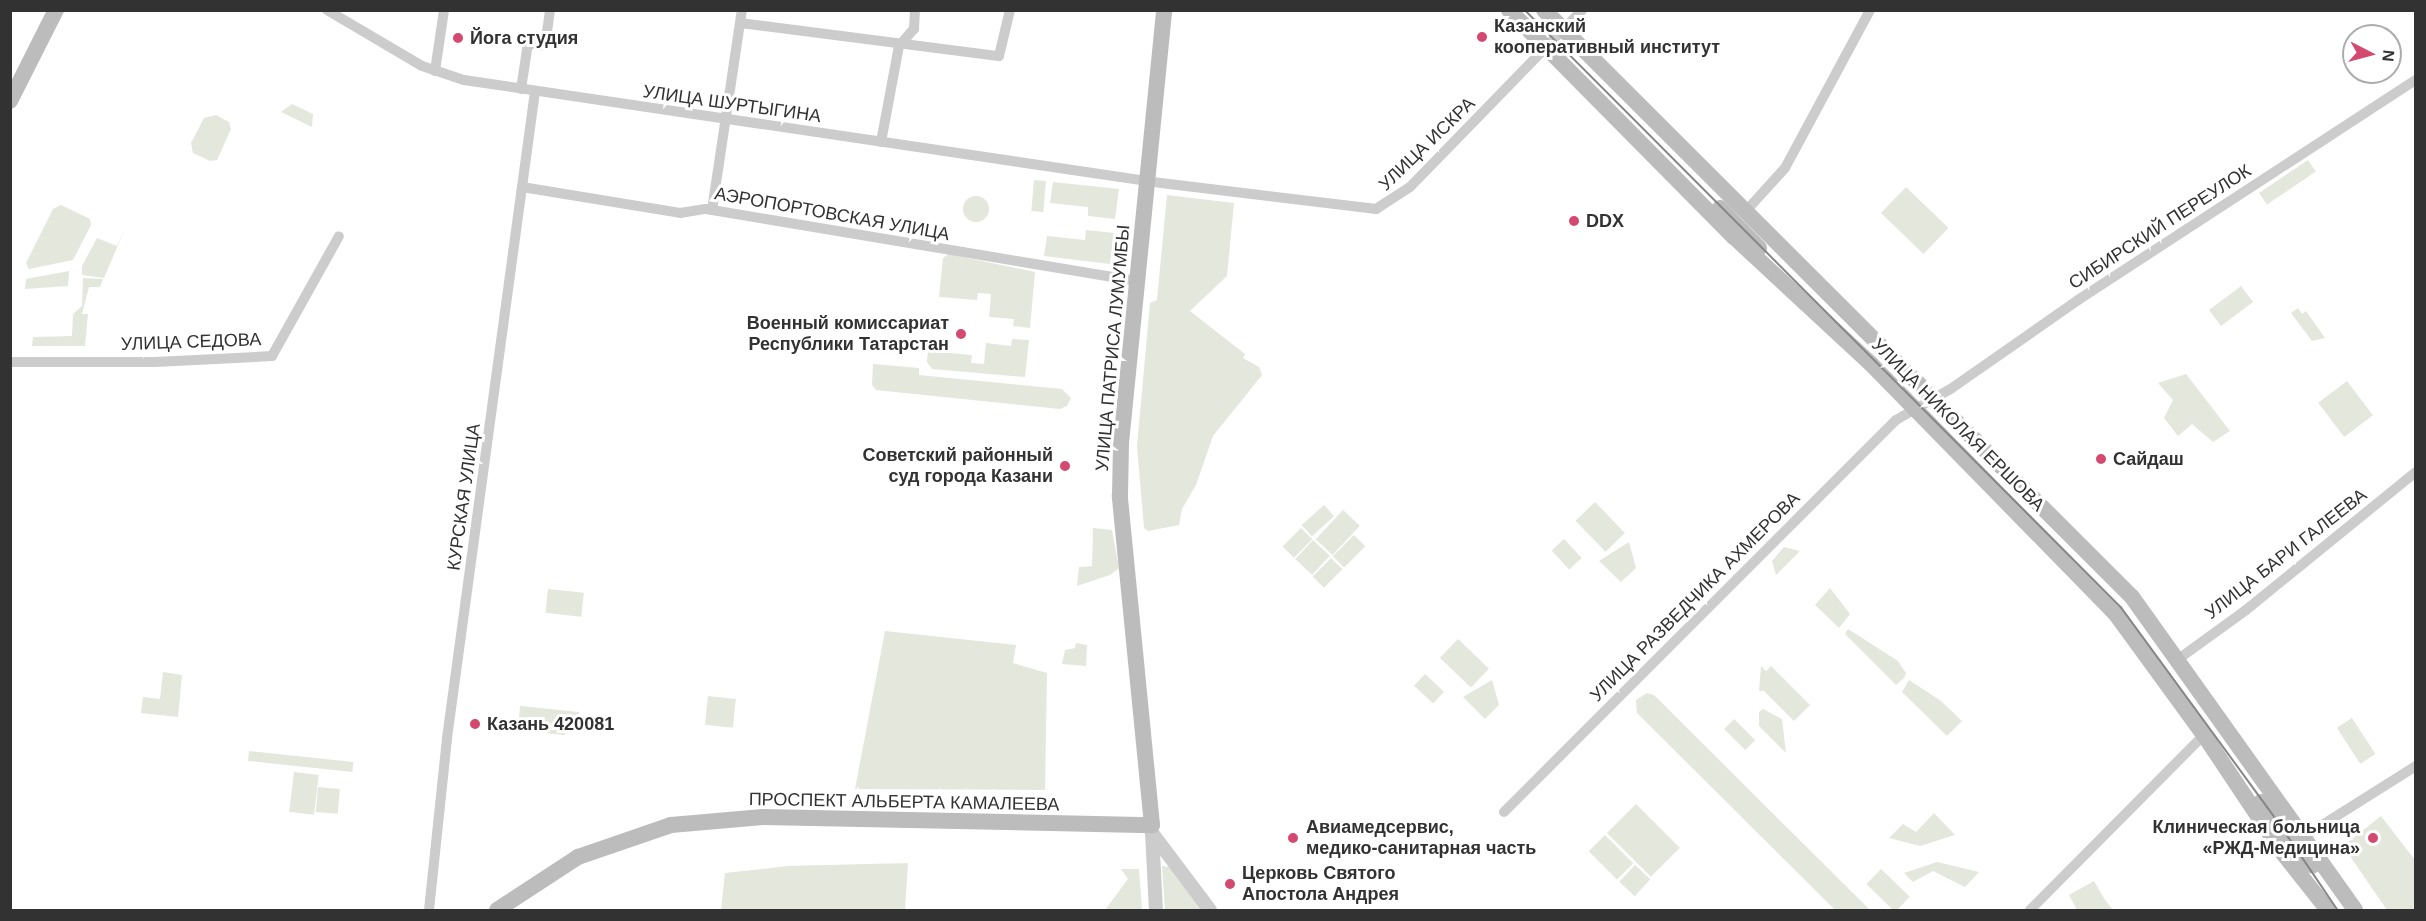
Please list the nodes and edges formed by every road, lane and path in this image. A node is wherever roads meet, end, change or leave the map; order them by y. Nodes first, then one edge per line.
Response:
1 (56, 10) edge
2 (327, 10) edge
3 (444, 10) edge
4 (550, 10) edge
5 (742, 10) edge
6 (915, 10) edge
7 (1010, 10) edge
8 (1164, 10) edge
9 (1509, 10) edge
10 (1524, 10) edge
11 (1534, 10) edge
12 (1544, 10) edge
13 (1582, 10) edge
14 (1870, 10) edge
15 (740, 23) junction
16 (1556, 38) junction
17 (898, 46) junction
18 (435, 71) junction
19 (2415, 80) edge
20 (521, 89) junction
21 (535, 91) junction
22 (10, 101) edge
23 (725, 120) junction
24 (1665, 135) junction
25 (881, 142) junction
26 (1148, 181) junction
27 (522, 187) junction
28 (712, 210) junction
29 (1745, 212) junction
30 (339, 236) dead end
31 (1138, 281) junction
32 (1842, 308) junction
33 (10, 362) edge
34 (1924, 404) junction
35 (2415, 472) edge
36 (2177, 660) junction
37 (2204, 735) junction
38 (2415, 766) edge
39 (1504, 812) dead end
40 (1152, 829) junction
41 (2294, 843) junction
42 (2325, 906) edge
43 (430, 910) edge
44 (497, 910) edge
45 (1156, 910) edge
46 (1210, 910) edge
47 (2030, 910) edge
48 (2347, 910) edge
49 (2355, 910) edge

1 - 22 main road
2 - 18 street, УЛИЦА ШУРТЫГИНА
3 - 18 street
4 - 20 street
5 - 15 street
6 - 17 street
7 - 17 street
8 - 26 main road, УЛИЦА ПАТРИСА ЛУМУМБЫ
9 - 16 main road
10 - 16 main road
11 - 16 main road
12 - 16 main road
13 - 16 street, УЛИЦА ИСКРА
14 - 29 street
15 - 17 street
15 - 23 street
16 - 24 main road
16 - 26 street, УЛИЦА ИСКРА
16 - 34 main road, УЛИЦА НИКОЛАЯ ЕРШОВА
17 - 25 street
18 - 20 street, УЛИЦА ШУРТЫГИНА
19 - 34 street, СИБИРСКИЙ ПЕРЕУЛОК
20 - 21 street, УЛИЦА ШУРТЫГИНА
21 - 23 street, УЛИЦА ШУРТЫГИНА
21 - 27 street, КУРСКАЯ УЛИЦА
23 - 25 street, УЛИЦА ШУРТЫГИНА
23 - 28 street
24 - 29 main road
24 - 32 main road
25 - 26 street, УЛИЦА ШУРТЫГИНА
26 - 31 main road, УЛИЦА ПАТРИСА ЛУМУМБЫ
27 - 28 street, АЭРОПОРТОВСКАЯ УЛИЦА
27 - 43 street, КУРСКАЯ УЛИЦА
28 - 31 street, АЭРОПОРТОВСКАЯ УЛИЦА
29 - 32 main road
30 - 33 street, УЛИЦА СЕДОВА
31 - 40 main road, УЛИЦА ПАТРИСА ЛУМУМБЫ
32 - 34 main road
34 - 36 main road, УЛИЦА НИКОЛАЯ ЕРШОВА
34 - 37 main road, УЛИЦА НИКОЛАЯ ЕРШОВА
34 - 39 street, УЛИЦА РАЗВЕДЧИКА АХМЕРОВА
35 - 36 street, УЛИЦА БАРИ ГАЛЕЕВА
36 - 41 main road, УЛИЦА НИКОЛАЯ ЕРШОВА
37 - 41 main road, УЛИЦА НИКОЛАЯ ЕРШОВА
37 - 47 street
38 - 41 street
40 - 44 main road, ПРОСПЕКТ АЛЬБЕРТА КАМАЛЕЕВА
40 - 45 street, УЛИЦА ПАТРИСА ЛУМУМБЫ
40 - 46 street
41 - 42 main road
41 - 48 main road
41 - 49 main road, УЛИЦА НИКОЛАЯ ЕРШОВА

